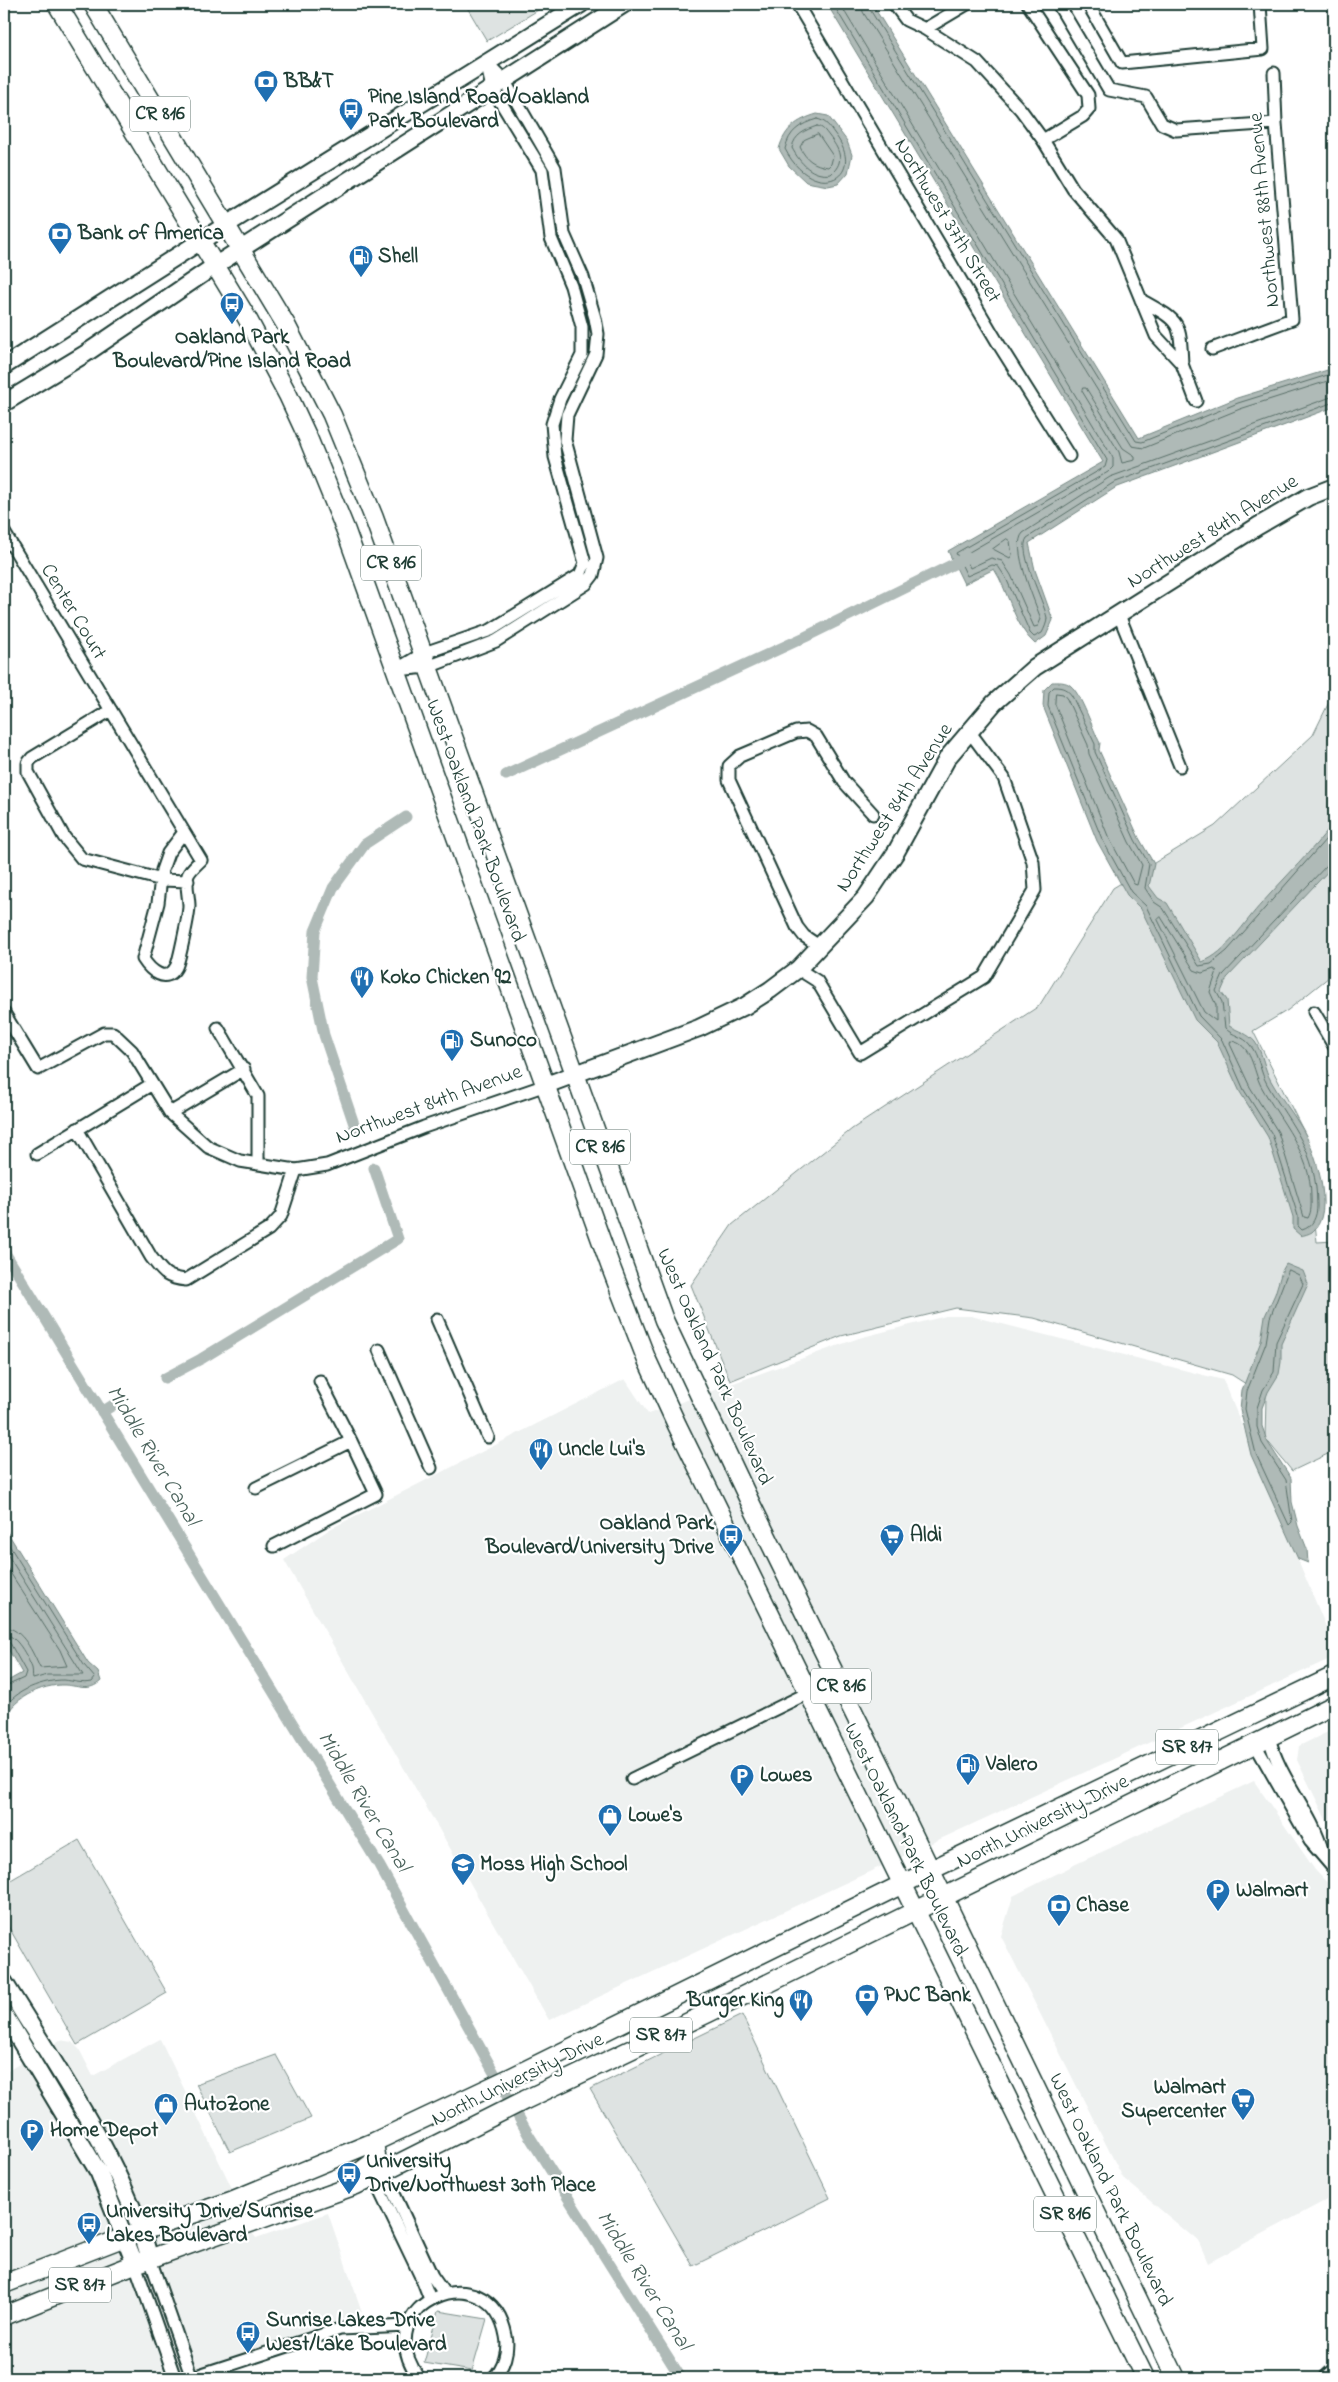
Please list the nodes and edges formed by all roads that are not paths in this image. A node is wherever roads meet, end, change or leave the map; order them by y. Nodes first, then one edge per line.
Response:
1 (57, 4) edge
2 (93, 4) edge
3 (581, 4) edge
4 (624, 4) edge
5 (797, 4) edge
6 (894, 4) edge
7 (968, 4) edge
8 (1028, 4) edge
9 (1058, 4) edge
10 (1088, 4) edge
11 (1260, 4) edge
12 (926, 28) junction
13 (486, 62) junction
14 (1274, 72) dead end
15 (498, 84) junction
16 (1276, 123) junction
17 (1043, 140) junction
18 (226, 225) junction
19 (200, 241) junction
20 (241, 250) junction
21 (216, 265) junction
22 (1141, 300) junction
23 (1212, 349) dead end
24 (1182, 364) junction
25 (4, 366) edge
26 (1196, 401) dead end
27 (4, 403) edge
28 (1069, 456) dead end
29 (1334, 487) edge
30 (4, 532) edge
31 (580, 543) junction
32 (597, 558) junction
33 (1119, 615) junction
34 (426, 660) junction
35 (396, 670) junction
36 (111, 710) junction
37 (969, 731) junction
38 (1180, 766) dead end
39 (873, 814) dead end
40 (184, 832) junction
41 (162, 880) junction
42 (188, 881) junction
43 (819, 946) junction
44 (798, 968) junction
45 (1314, 1012) dead end
46 (4, 1013) edge
47 (218, 1028) dead end
48 (1334, 1046) edge
49 (244, 1069) junction
50 (575, 1076) junction
51 (152, 1084) junction
52 (546, 1085) junction
53 (170, 1113) junction
54 (77, 1130) junction
55 (37, 1154) dead end
56 (258, 1164) junction
57 (296, 1170) junction
58 (437, 1318) dead end
59 (379, 1350) dead end
60 (320, 1382) dead end
61 (488, 1437) dead end
62 (351, 1441) junction
63 (431, 1468) dead end
64 (256, 1488) dead end
65 (274, 1546) dead end
66 (1334, 1676) edge
67 (1305, 1690) junction
68 (808, 1693) junction
69 (1334, 1706) edge
70 (1248, 1718) junction
71 (1262, 1741) junction
72 (1212, 1765) junction
73 (632, 1779) dead end
74 (1324, 1854) junction
75 (1334, 1869) edge
76 (931, 1870) junction
77 (903, 1884) junction
78 (943, 1896) junction
79 (916, 1910) junction
80 (4, 1982) edge
81 (4, 2014) edge
82 (374, 2142) junction
83 (379, 2174) junction
84 (328, 2196) junction
85 (142, 2231) junction
86 (125, 2237) junction
87 (1080, 2246) junction
88 (142, 2262) junction
89 (1120, 2263) junction
90 (4, 2284) edge
91 (444, 2293) junction
92 (430, 2299) junction
93 (4, 2316) edge
94 (408, 2326) junction
95 (1334, 2369) edge
96 (175, 2378) edge
97 (191, 2378) edge
98 (419, 2378) edge
99 (493, 2378) edge
100 (1146, 2378) edge
101 (1176, 2378) edge
102 (1324, 2378) edge

1 - 19 main road, West Oakland Park Boulevard / CR 816
2 - 18 main road, West Oakland Park Boulevard / CR 816
3 - 13 street
4 - 15 street
5 - 28 street, Northwest 37th Street
6 - 12 street
7 - 12 street
8 - 17 street
9 - 16 street
10 - 11 street
12 - 17 street
13 - 15 street
13 - 18 street
14 - 16 street, Northwest 88th Avenue
15 - 20 street
15 - 31 street
15 - 32 street
16 - 23 street, Northwest 88th Avenue
17 - 22 street
18 - 19 street
18 - 20 main road, West Oakland Park Boulevard / CR 816
19 - 21 main road, West Oakland Park Boulevard / CR 816
19 - 25 street
20 - 21 street
20 - 34 main road, West Oakland Park Boulevard / CR 816
21 - 27 street
21 - 35 main road, West Oakland Park Boulevard / CR 816
22 - 24 street
22 - 24 street
24 - 26 street
29 - 33 street, Northwest 84th Avenue
30 - 36 street, Center Court
31 - 32 street
31 - 34 street
32 - 34 street
33 - 37 street, Northwest 84th Avenue
33 - 38 street
34 - 35 street
34 - 50 main road, West Oakland Park Boulevard / CR 816
35 - 52 main road, West Oakland Park Boulevard / CR 816
36 - 40 street, Center Court
36 - 41 street
37 - 43 street, Northwest 84th Avenue
37 - 44 street
39 - 43 street
40 - 41 street
40 - 42 street, Center Court
41 - 42 street
41 - 42 street
43 - 44 street, Northwest 84th Avenue
44 - 50 street, Northwest 84th Avenue
45 - 48 street
46 - 51 street, Northwest 84th Avenue
47 - 49 street
49 - 53 street
49 - 56 street
50 - 52 street, Northwest 84th Avenue
50 - 76 main road, West Oakland Park Boulevard / CR 816
51 - 53 street, Northwest 84th Avenue
51 - 54 street
52 - 57 street, Northwest 84th Avenue
52 - 68 main road, West Oakland Park Boulevard / CR 816
53 - 56 street, Northwest 84th Avenue
54 - 55 street
54 - 57 street
56 - 57 street, Northwest 84th Avenue
58 - 61 street
59 - 63 street
60 - 62 street
62 - 64 street
62 - 65 street
66 - 67 main road, North University Drive / SR 817
67 - 70 main road, North University Drive / SR 817
67 - 71 main road
68 - 73 street
68 - 77 main road, West Oakland Park Boulevard / CR 816
69 - 71 main road, North University Drive / SR 817
70 - 72 main road
70 - 76 main road, North University Drive / SR 817
71 - 72 main road, North University Drive / SR 817
71 - 74 street
71 - 74 street
72 - 78 main road, North University Drive / SR 817
74 - 75 street
76 - 77 main road, North University Drive / SR 817
76 - 78 main road, West Oakland Park Boulevard / SR 816
77 - 79 main road, West Oakland Park Boulevard / SR 816
77 - 82 main road, North University Drive / SR 817
78 - 79 main road, North University Drive / SR 817
78 - 89 main road, West Oakland Park Boulevard / SR 816
79 - 83 main road, North University Drive / SR 817
79 - 87 main road, West Oakland Park Boulevard / SR 816
80 - 85 street
81 - 86 street
82 - 84 main road
82 - 85 main road, North University Drive / SR 817
83 - 84 main road, North University Drive / SR 817
83 - 91 street
83 - 92 street
84 - 88 main road, North University Drive / SR 817
85 - 86 main road, North University Drive / SR 817
85 - 88 street
86 - 88 street
86 - 90 main road, North University Drive / SR 817
87 - 89 main road
87 - 100 main road, West Oakland Park Boulevard / SR 816
88 - 93 main road, North University Drive / SR 817
88 - 96 street
88 - 97 street
89 - 101 main road, West Oakland Park Boulevard / SR 816
91 - 92 street
91 - 99 street
92 - 94 street
94 - 97 street
94 - 98 street
95 - 102 street

